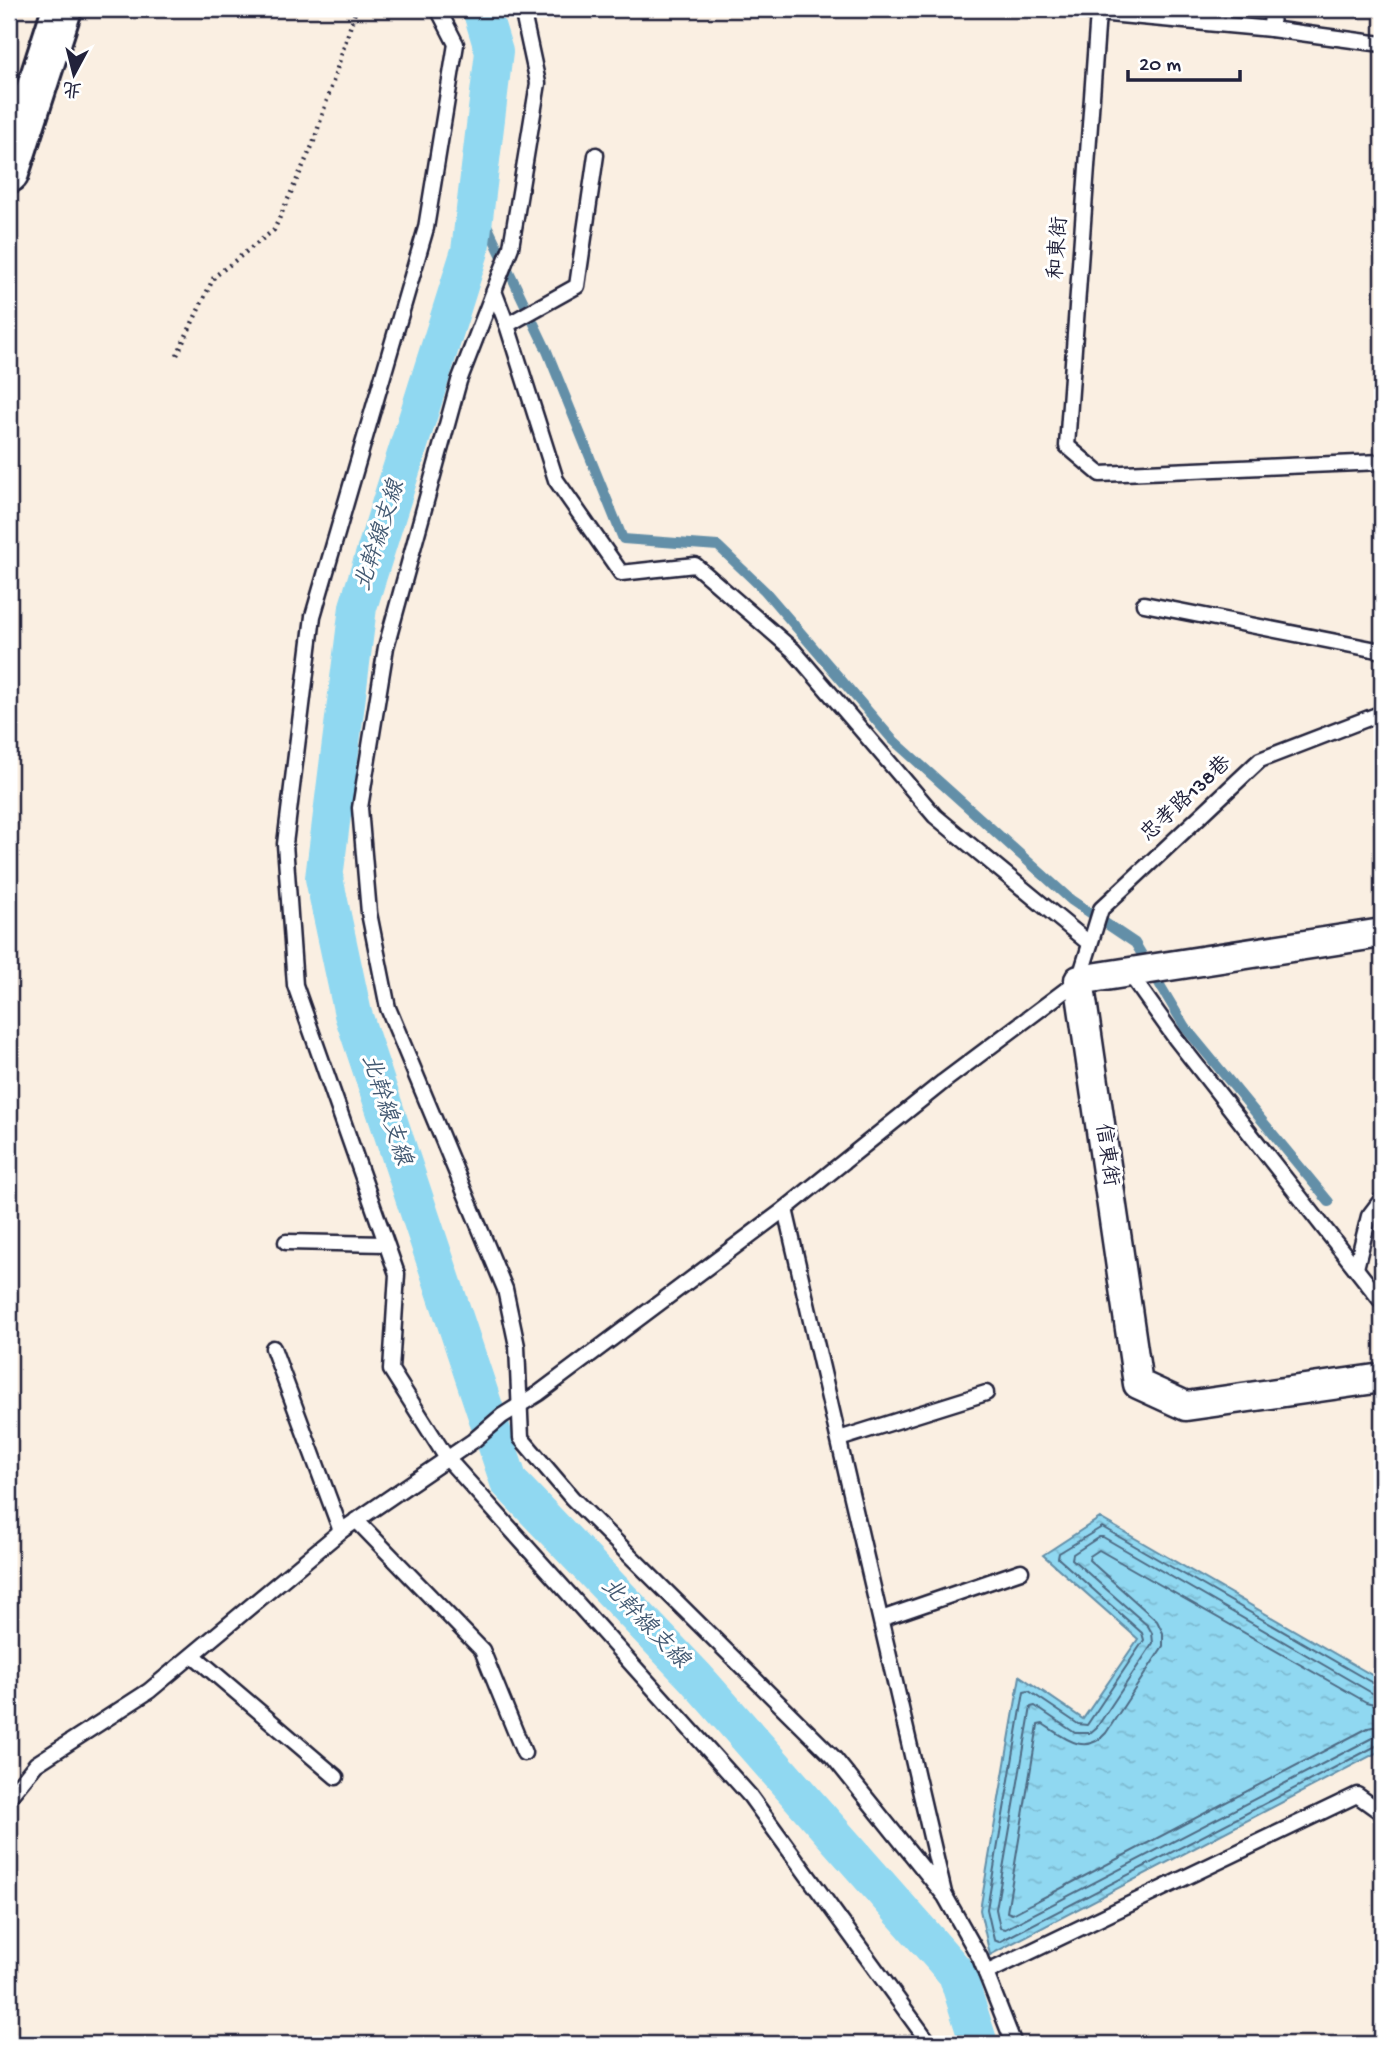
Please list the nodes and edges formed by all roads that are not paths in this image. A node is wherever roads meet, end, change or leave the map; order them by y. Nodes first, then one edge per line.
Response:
1 (62, 9) edge
2 (438, 9) edge
3 (522, 9) edge
4 (1077, 9) edge
5 (1272, 9) edge
6 (1098, 13) junction
7 (1271, 29) junction
8 (1382, 44) edge
9 (596, 155) dead end
10 (9, 173) edge
11 (494, 291) junction
12 (508, 325) junction
13 (1382, 462) edge
14 (1144, 604) dead end
15 (1382, 651) edge
16 (1382, 713) edge
17 (1382, 933) edge
18 (1090, 944) junction
19 (1129, 973) junction
20 (1079, 980) junction
21 (1382, 1199) edge
22 (785, 1209) junction
23 (286, 1242) dead end
24 (386, 1244) junction
25 (1356, 1268) junction
26 (1382, 1302) edge
27 (273, 1348) dead end
28 (1382, 1378) edge
29 (986, 1393) dead end
30 (519, 1408) junction
31 (839, 1439) junction
32 (446, 1457) junction
33 (356, 1520) junction
34 (341, 1531) junction
35 (1021, 1571) dead end
36 (881, 1619) junction
37 (193, 1655) junction
38 (524, 1753) dead end
39 (336, 1777) dead end
40 (9, 1797) edge
41 (1382, 1813) edge
42 (945, 1896) junction
43 (986, 1973) junction
44 (930, 2044) edge
45 (1014, 2044) edge

1 - 10 main road
2 - 24 lane
3 - 11 lane
4 - 6 lane
5 - 7 lane
6 - 7 lane
6 - 13 lane, 和東街
7 - 8 lane
9 - 12 lane
11 - 12 lane
11 - 30 lane
12 - 18 lane
14 - 15 lane
16 - 18 lane, 忠孝路138巷
17 - 19 street
18 - 20 lane, 忠孝路138巷
19 - 20 street
19 - 25 lane
20 - 22 lane
20 - 28 street, 信東街
21 - 25 lane
22 - 30 lane
22 - 31 lane
23 - 24 lane
24 - 32 lane
25 - 26 lane
27 - 34 lane
29 - 31 lane
30 - 32 lane
30 - 42 lane
31 - 36 lane
32 - 33 lane
32 - 44 lane
33 - 34 lane
33 - 38 lane
34 - 37 lane
35 - 36 lane
36 - 42 lane
37 - 39 lane
37 - 40 lane
41 - 43 lane
42 - 43 lane
43 - 45 lane

